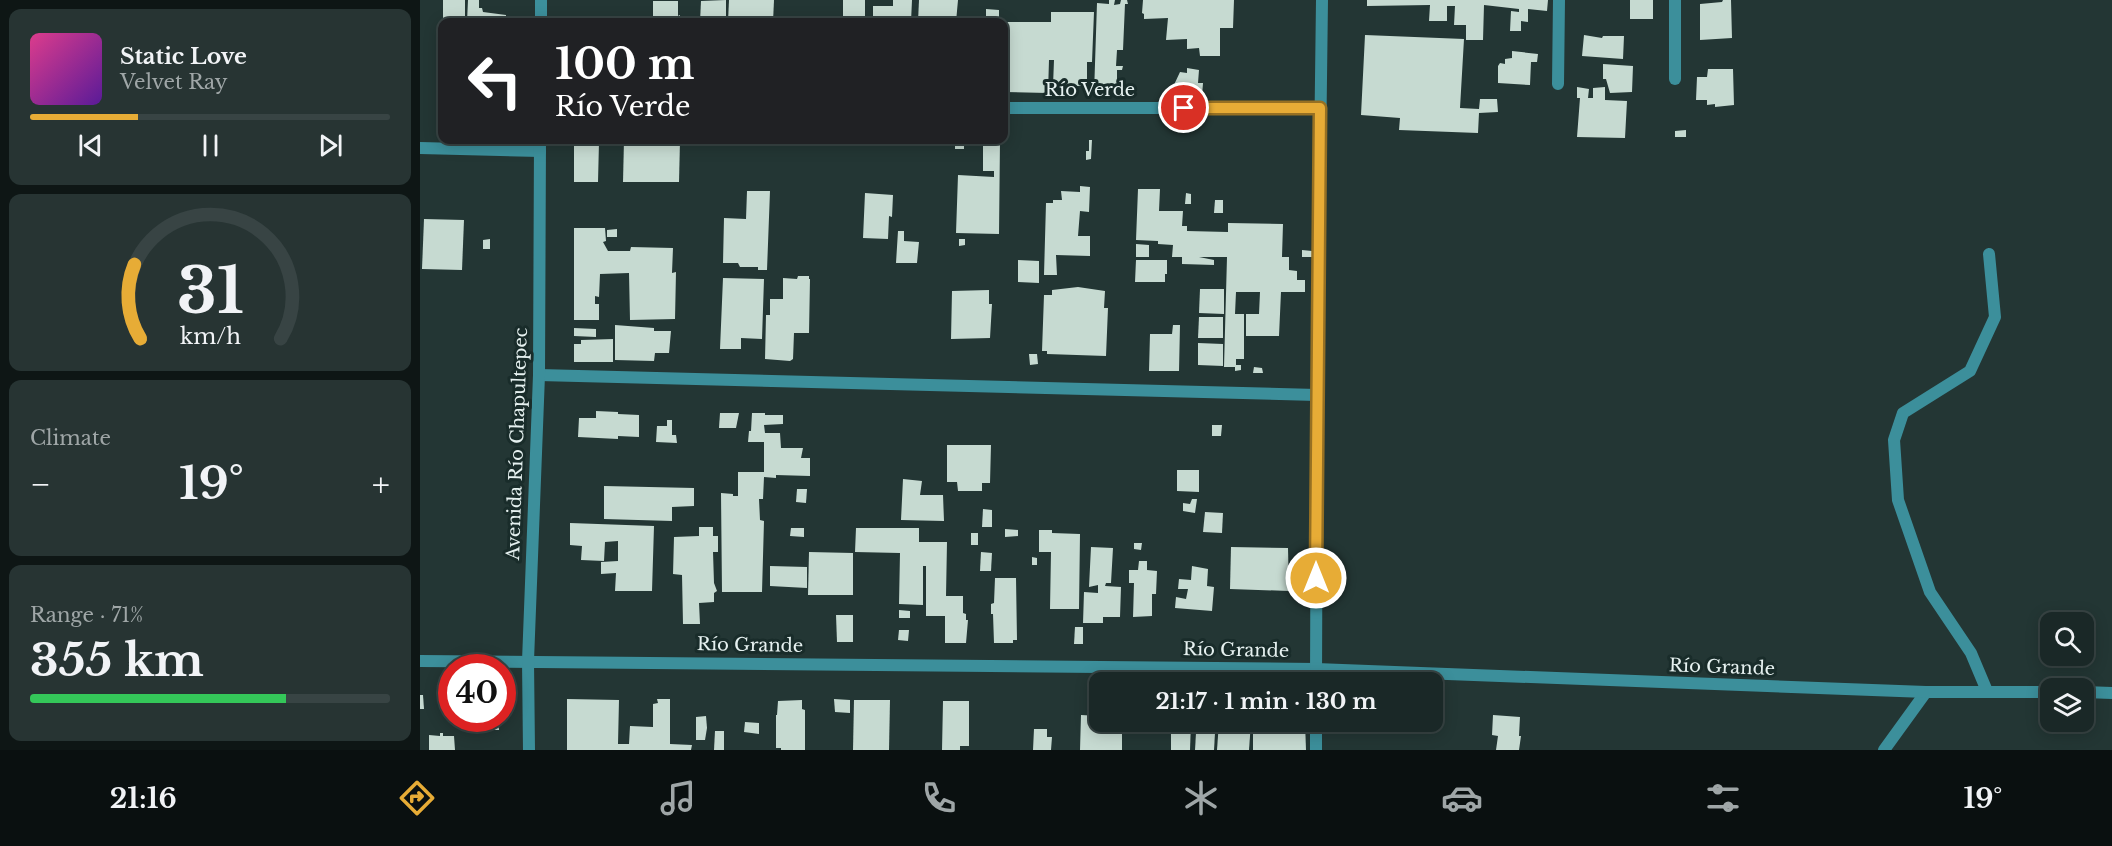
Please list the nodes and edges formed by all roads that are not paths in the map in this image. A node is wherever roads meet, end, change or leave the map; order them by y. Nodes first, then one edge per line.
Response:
1 (541, 0) edge
2 (1322, 0) edge
3 (1559, 0) edge
4 (1675, 0) edge
5 (541, 18) edge
6 (1675, 79) dead end
7 (1558, 84) dead end
8 (1008, 108) edge
9 (1320, 108) junction
10 (540, 145) edge
11 (420, 148) edge
12 (1989, 254) dead end
13 (539, 375) junction
14 (1317, 395) junction
15 (420, 661) edge
16 (528, 661) junction
17 (1316, 669) junction
18 (1926, 692) junction
19 (1987, 692) junction
20 (2040, 692) edge
21 (2094, 692) edge
22 (2112, 693) edge
23 (1316, 732) edge
24 (1894, 736) junction
25 (529, 750) edge
26 (1316, 750) edge
27 (1884, 750) edge
28 (1896, 750) edge

1 - 5 street
2 - 9 street
3 - 7 street
4 - 6 street
8 - 9 street, Río Verde
9 - 14 street
10 - 11 street
10 - 13 street, Avenida Río Chapultepec
12 - 19 street
13 - 14 street
13 - 16 street, Avenida Río Chapultepec
14 - 17 street
15 - 16 street, Río Grande
16 - 17 street, Río Grande
16 - 25 street, Avenida Río Chapultepec
17 - 18 street, Río Grande
18 - 19 street, Río Grande
18 - 24 street
19 - 20 street, Río Grande
21 - 22 street
23 - 26 street
24 - 27 street
24 - 28 street

